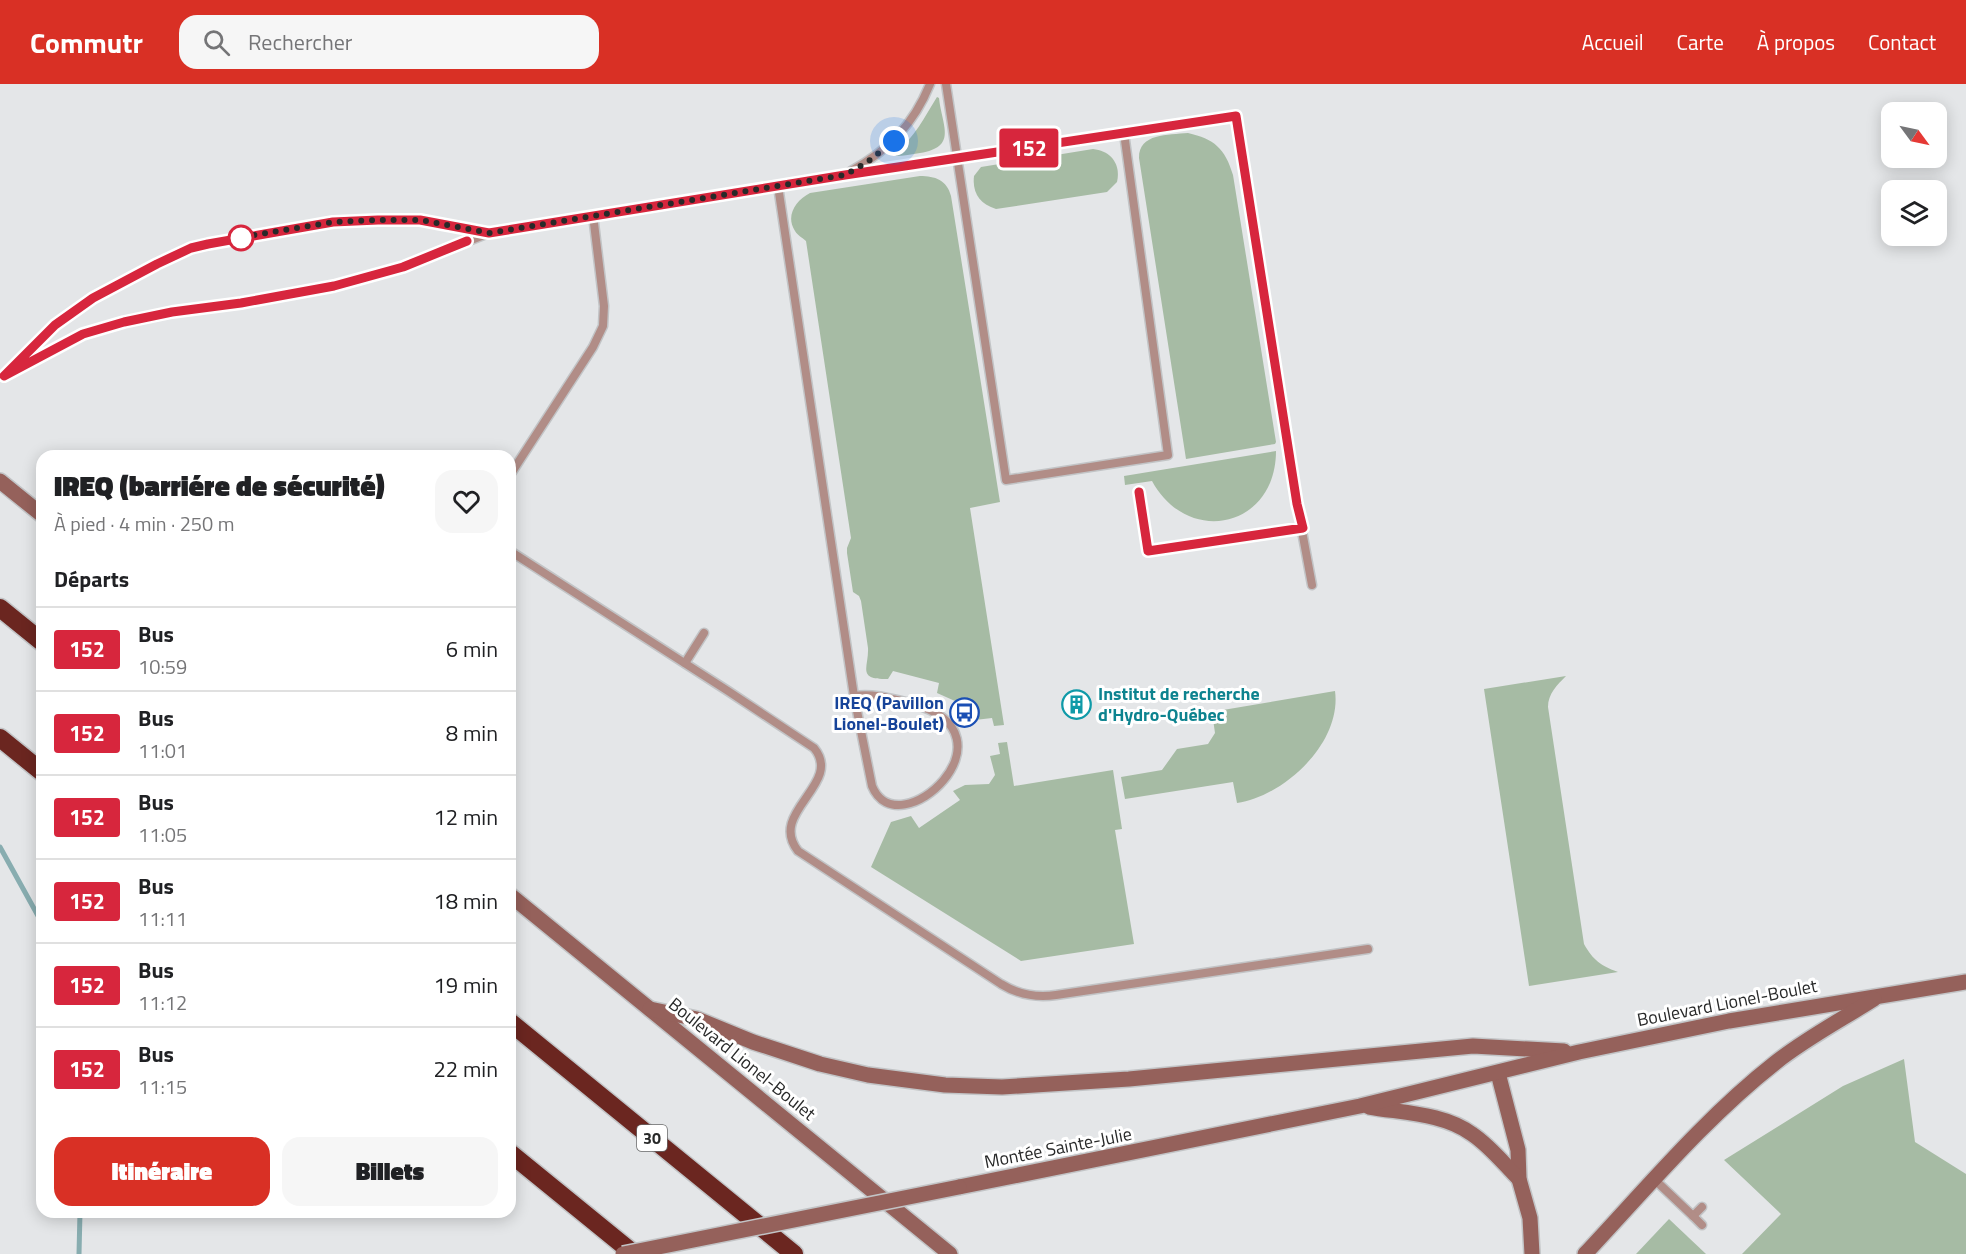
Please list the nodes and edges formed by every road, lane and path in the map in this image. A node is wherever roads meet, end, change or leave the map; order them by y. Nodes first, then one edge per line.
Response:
1 (930, 84) edge
2 (946, 84) edge
3 (1124, 133) junction
4 (958, 159) junction
5 (845, 175) junction
6 (778, 186) junction
7 (593, 215) junction
8 (489, 233) junction
9 (2, 378) edge
10 (516, 466) edge
11 (0, 481) edge
12 (1139, 492) dead end
13 (36, 510) edge
14 (1303, 528) junction
15 (516, 555) edge
16 (1312, 585) dead end
17 (0, 608) edge
18 (704, 633) dead end
19 (36, 637) edge
20 (685, 663) junction
21 (854, 696) junction
22 (0, 738) edge
23 (36, 767) edge
24 (516, 900) edge
25 (1368, 949) dead end
26 (1966, 982) edge
27 (1879, 996) junction
28 (650, 1009) junction
29 (516, 1027) edge
30 (1579, 1052) junction
31 (1498, 1072) junction
32 (1360, 1106) junction
33 (516, 1158) edge
34 (1519, 1179) junction
35 (1655, 1180) junction
36 (1702, 1207) dead end
37 (1693, 1216) junction
38 (1702, 1225) dead end
39 (623, 1254) edge
40 (634, 1254) edge
41 (794, 1254) edge
42 (950, 1254) edge
43 (1532, 1254) edge
44 (1586, 1254) edge

1 - 5 lane
2 - 4 lane
3 - 4 lane
3 - 4 lane
3 - 14 lane
4 - 5 lane
5 - 6 lane
6 - 7 lane
6 - 21 lane
7 - 8 lane
7 - 10 lane
8 - 9 lane
8 - 9 lane
11 - 13 main road
12 - 14 lane
14 - 16 lane
15 - 20 lane
17 - 19 highway
18 - 20 lane
20 - 25 lane
21 - 21 lane
22 - 23 highway
24 - 28 main road, Boulevard Lionel-Boulet
26 - 27 main road, Boulevard Lionel-Boulet
27 - 30 main road, Boulevard Lionel-Boulet
27 - 35 main road
28 - 30 main road
28 - 42 main road, Boulevard Lionel-Boulet
29 - 41 highway, 30
30 - 31 main road, Boulevard Lionel-Boulet
31 - 32 main road, Montée Sainte-Julie
31 - 34 main road
32 - 34 main road
32 - 39 main road, Montée Sainte-Julie, bridge
33 - 40 highway
34 - 43 main road
35 - 37 lane
35 - 44 main road
36 - 37 lane
37 - 38 lane

